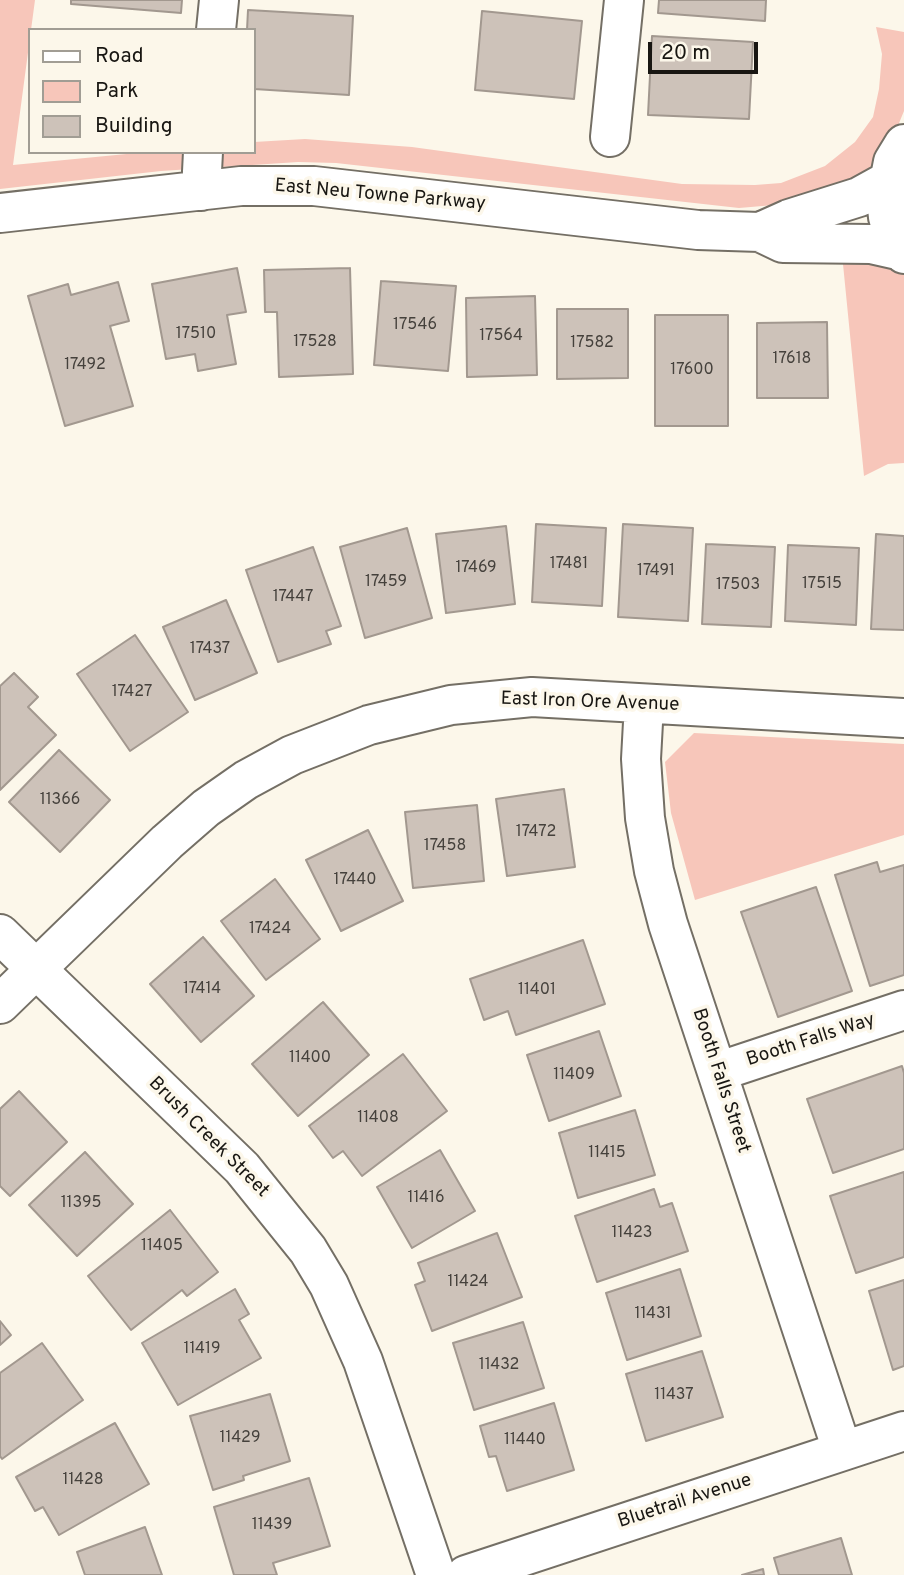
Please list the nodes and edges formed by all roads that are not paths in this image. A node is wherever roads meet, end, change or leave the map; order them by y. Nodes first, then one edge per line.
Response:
1 (219, 0) edge
2 (624, 0) edge
3 (216, 28) edge
4 (610, 137) dead end
5 (904, 144) edge
6 (203, 154) edge
7 (888, 181) junction
8 (201, 191) junction
9 (0, 213) edge
10 (760, 232) junction
11 (903, 252) edge
12 (644, 704) junction
13 (904, 718) edge
14 (0, 934) edge
15 (35, 968) junction
16 (0, 1004) edge
17 (904, 1010) edge
18 (717, 1072) junction
19 (904, 1431) edge
20 (842, 1450) junction
21 (436, 1575) edge
22 (466, 1575) edge

1 - 3 street
2 - 4 street
5 - 7 street
6 - 8 street
7 - 10 street, East Neu Towne Parkway
7 - 11 street
8 - 9 street, East Neu Towne Parkway
8 - 10 street, East Neu Towne Parkway
10 - 11 street, East Neu Towne Parkway
12 - 13 street, East Iron Ore Avenue
12 - 15 street, East Iron Ore Avenue
12 - 18 street, Booth Falls Street
14 - 15 street, Brush Creek Street
15 - 16 street, East Iron Ore Avenue
15 - 21 street, Brush Creek Street
17 - 18 street, Booth Falls Way
18 - 20 street, Booth Falls Street
19 - 20 street, Bluetrail Avenue
20 - 22 street, Bluetrail Avenue

